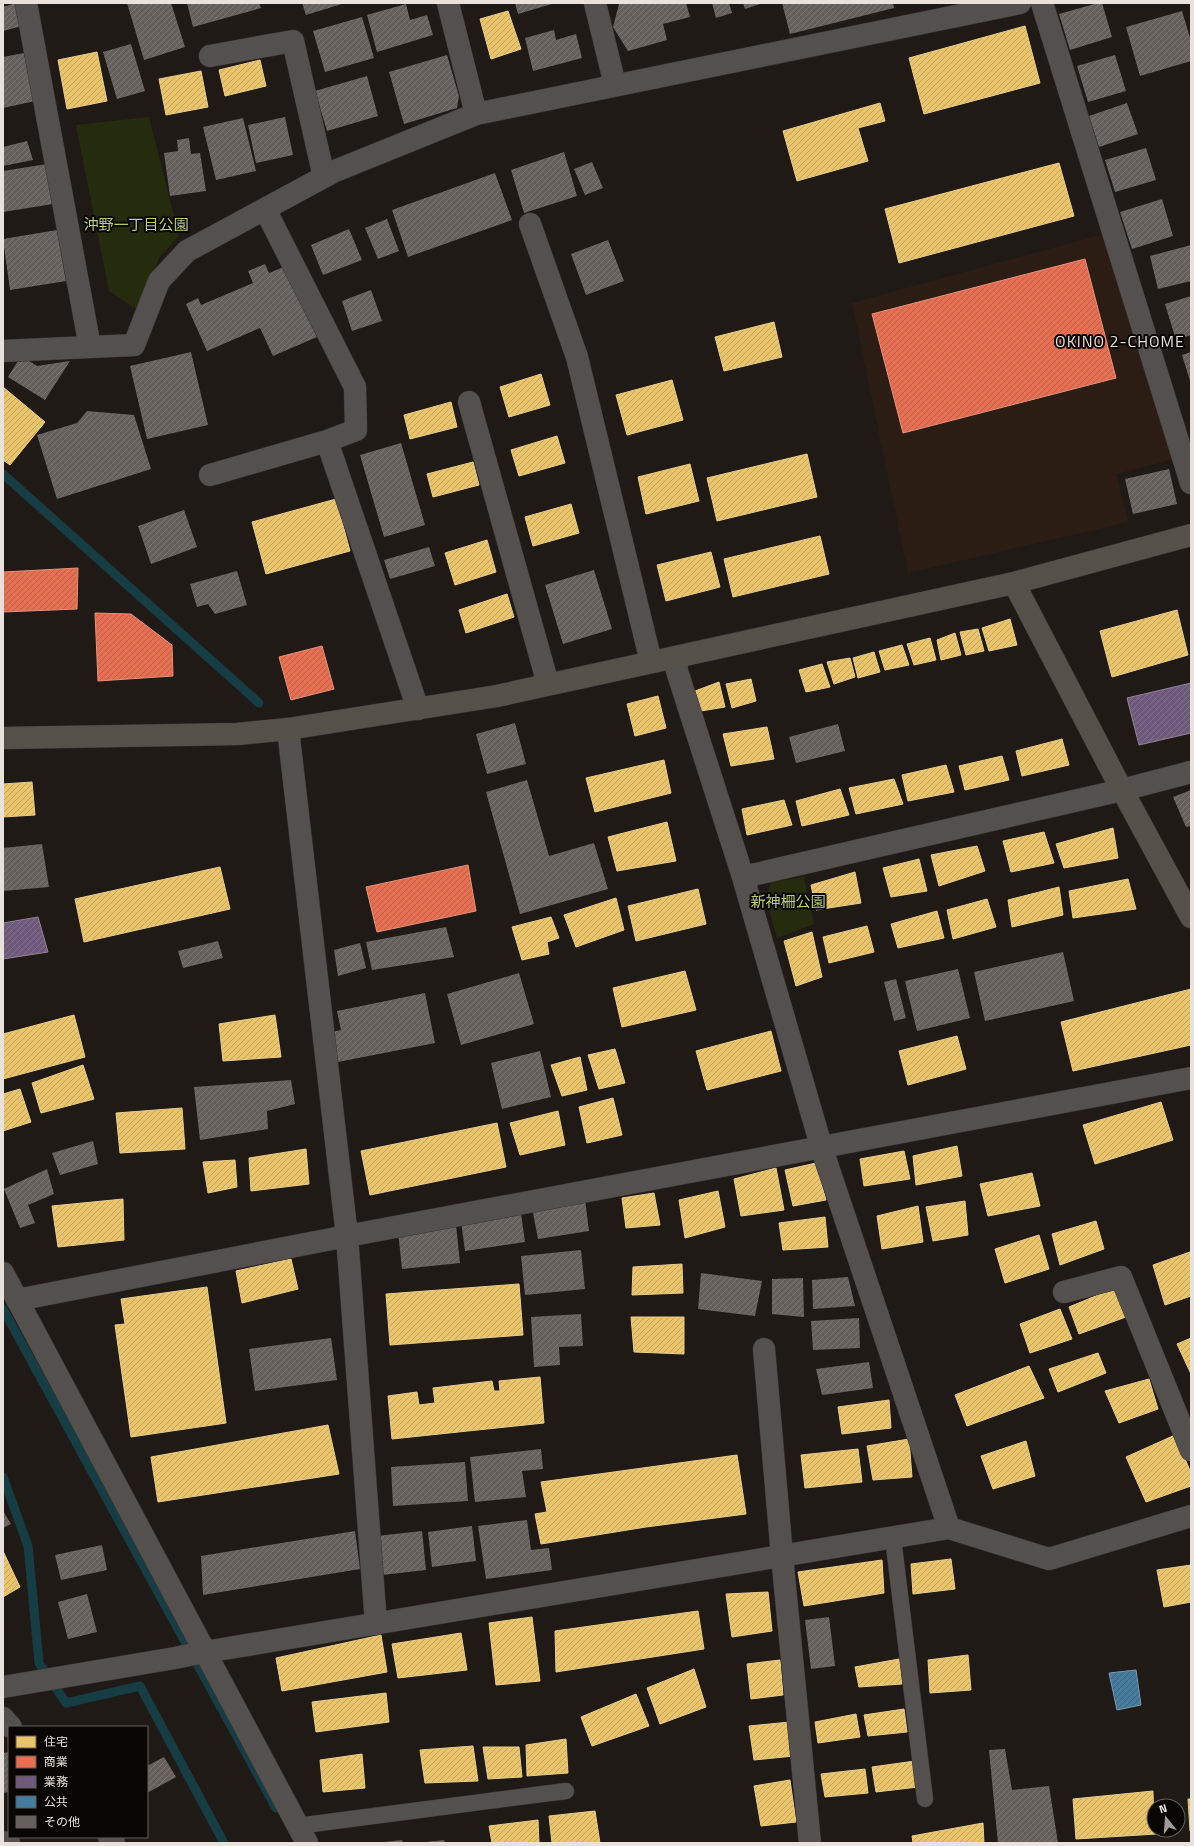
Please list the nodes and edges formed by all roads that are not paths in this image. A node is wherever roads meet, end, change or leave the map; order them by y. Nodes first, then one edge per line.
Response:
1 (26, 3) edge
2 (448, 3) edge
3 (594, 3) edge
4 (1020, 3) edge
5 (1042, 3) edge
6 (210, 56) dead end
7 (616, 85) junction
8 (476, 114) junction
9 (324, 177) junction
10 (265, 209) junction
11 (530, 224) dead end
12 (90, 346) junction
13 (3, 352) edge
14 (469, 402) dead end
15 (327, 441) junction
16 (210, 474) dead end
17 (1191, 483) edge
18 (1191, 535) edge
19 (1014, 583) junction
20 (676, 658) junction
21 (650, 662) junction
22 (548, 684) junction
23 (418, 709) junction
24 (288, 729) junction
25 (3, 738) edge
26 (1191, 772) edge
27 (1122, 790) junction
28 (744, 877) junction
29 (1191, 917) edge
30 (1191, 1078) edge
31 (822, 1149) junction
32 (347, 1236) junction
33 (3, 1273) edge
34 (1064, 1292) dead end
35 (17, 1300) junction
36 (764, 1349) dead end
37 (1191, 1450) edge
38 (1191, 1516) edge
39 (949, 1528) junction
40 (893, 1538) junction
41 (782, 1556) junction
42 (376, 1624) junction
43 (202, 1652) junction
44 (3, 1687) edge
45 (3, 1718) edge
46 (10, 1726) edge
47 (566, 1791) dead end
48 (925, 1799) dead end
49 (302, 1835) edge
50 (3, 1842) edge
51 (9, 1843) edge
52 (810, 1843) edge

1 - 12 street
2 - 8 street
3 - 7 street
4 - 7 street
5 - 17 street
6 - 9 street
7 - 8 street
8 - 9 street
9 - 10 street
10 - 12 street
10 - 15 street
11 - 21 street
12 - 13 street
14 - 22 street
15 - 16 street
15 - 23 street
18 - 19 street
19 - 20 street
19 - 27 street
20 - 21 street
20 - 28 street
21 - 22 street
22 - 23 street
23 - 24 street
24 - 25 street
24 - 32 street
26 - 27 street
27 - 28 street
27 - 29 street
28 - 31 street
30 - 31 street
31 - 32 street
31 - 39 street
32 - 35 street
32 - 42 street
33 - 35 street
34 - 37 street
35 - 43 street
36 - 41 street
38 - 39 street
39 - 40 street
40 - 41 street
40 - 48 lane
41 - 42 street
41 - 52 street
42 - 43 street
43 - 44 street
43 - 49 street
45 - 46 street
47 - 49 lane
50 - 51 street

